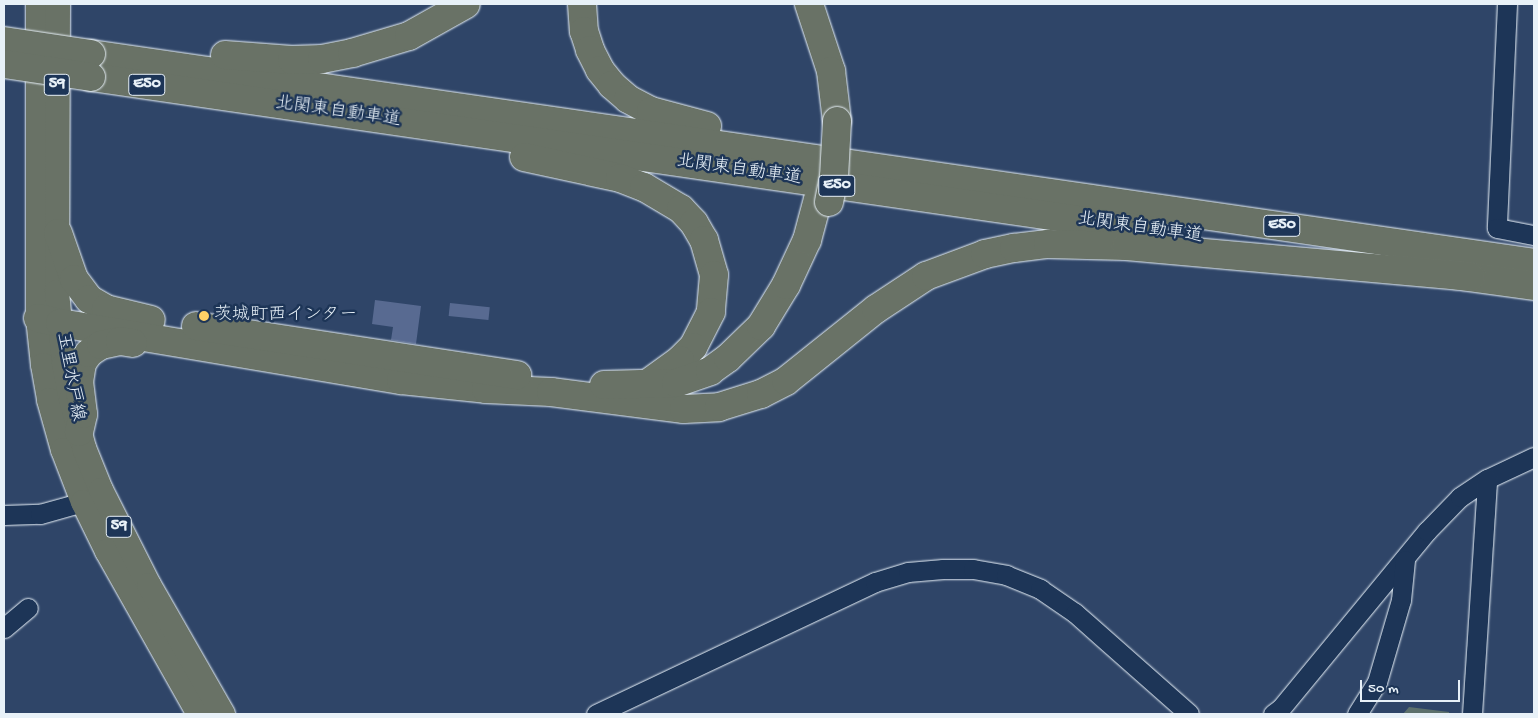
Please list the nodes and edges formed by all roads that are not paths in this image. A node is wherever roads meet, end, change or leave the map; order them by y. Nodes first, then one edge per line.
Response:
1 (38, 4) edge
2 (58, 4) edge
3 (466, 4) edge
4 (582, 4) edge
5 (796, 4) edge
6 (809, 4) edge
7 (1507, 4) edge
8 (4, 33) edge
9 (4, 41) edge
10 (91, 58) junction
11 (4, 64) edge
12 (203, 94) junction
13 (830, 121) junction
14 (1030, 190) junction
15 (58, 233) junction
16 (1534, 235) edge
17 (1534, 263) edge
18 (1471, 277) junction
19 (1534, 286) edge
20 (52, 319) junction
21 (151, 320) junction
22 (184, 343) junction
23 (652, 394) junction
24 (79, 432) junction
25 (1534, 457) edge
26 (1487, 479) junction
27 (83, 502) junction
28 (4, 515) edge
29 (1404, 560) junction
30 (28, 608) dead end
31 (4, 628) edge
32 (199, 714) edge
33 (223, 714) edge
34 (596, 714) edge
35 (1189, 714) edge
36 (1273, 714) edge
37 (1357, 714) edge
38 (1472, 714) edge

1 - 20 main road, 玉里水戸線 / 59
2 - 15 main road, 玉里水戸線 / 59
3 - 10 highway
4 - 14 highway
5 - 13 highway
6 - 13 highway
7 - 16 street
8 - 10 highway
9 - 10 highway, 北関東自動車道 / E50, bridge
10 - 11 highway, 北関東自動車道 / E50, bridge
10 - 12 highway, 北関東自動車道 / E50
10 - 14 highway, 北関東自動車道 / E50
12 - 18 highway, 北関東自動車道 / E50
12 - 23 highway
13 - 23 highway
14 - 17 highway, 北関東自動車道 / E50
15 - 20 main road, 玉里水戸線 / 59
15 - 21 highway
18 - 19 highway, 北関東自動車道 / E50
18 - 23 highway
20 - 21 highway
20 - 22 highway
20 - 24 main road, 玉里水戸線 / 59
20 - 27 main road, 玉里水戸線 / 59
21 - 23 highway
22 - 23 highway
22 - 24 highway
24 - 33 main road, 玉里水戸線 / 59
25 - 26 street
26 - 29 street
26 - 38 street
27 - 28 street
27 - 32 main road, 玉里水戸線 / 59
29 - 36 street
29 - 37 street
30 - 31 street
34 - 35 street

